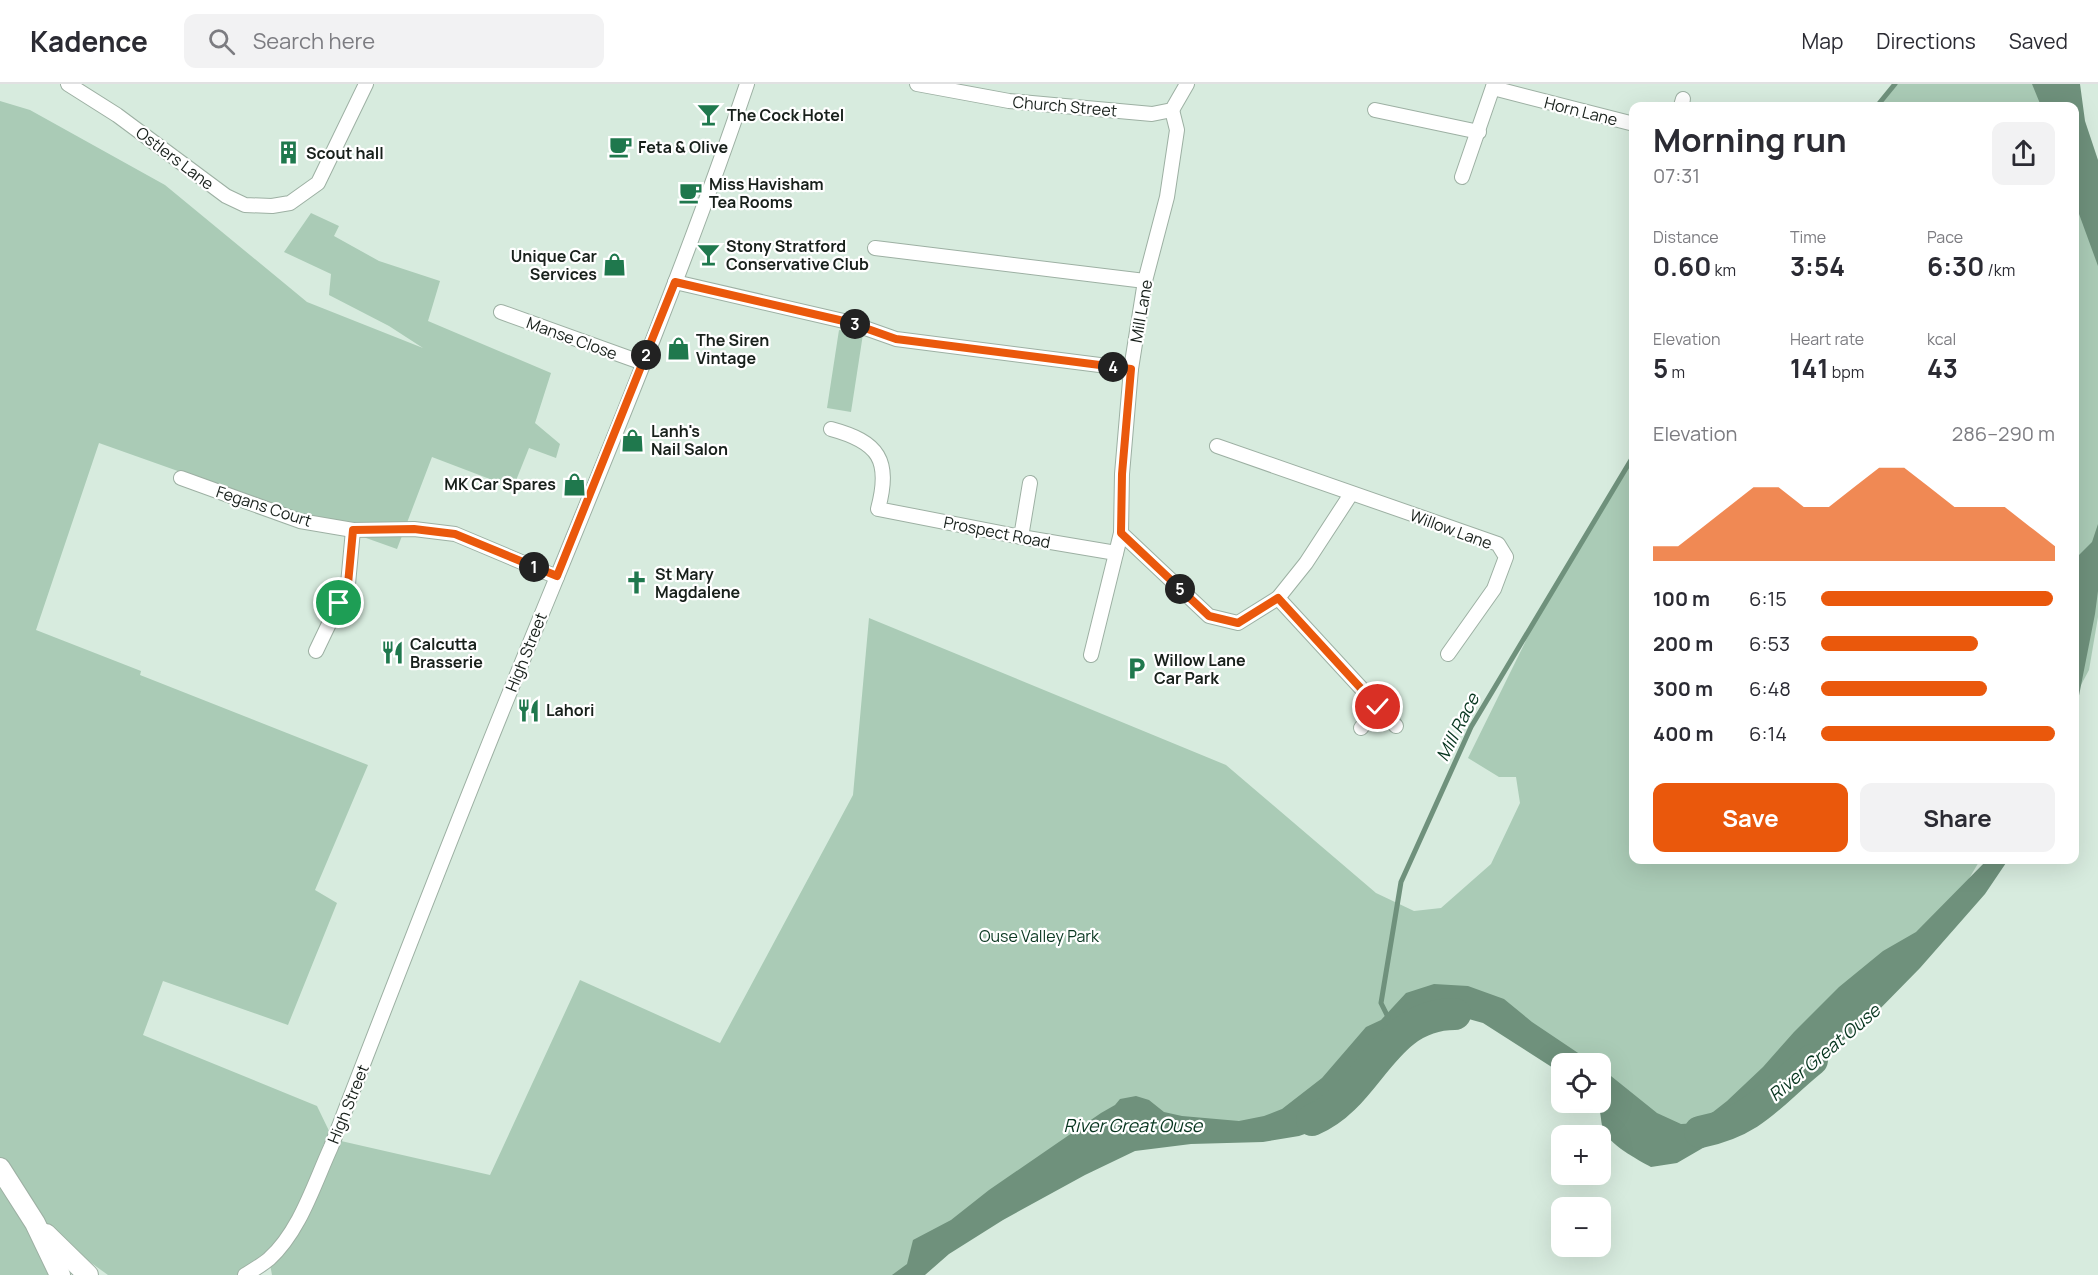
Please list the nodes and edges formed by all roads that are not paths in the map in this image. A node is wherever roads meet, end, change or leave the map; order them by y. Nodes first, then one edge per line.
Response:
1 (68, 84) edge
2 (366, 84) edge
3 (747, 84) edge
4 (917, 84) edge
5 (1187, 84) edge
6 (1493, 86) edge
7 (1174, 108) junction
8 (1375, 110) dead end
9 (1629, 123) edge
10 (1479, 132) junction
11 (1462, 177) dead end
12 (875, 248) dead end
13 (1145, 281) junction
14 (675, 282) junction
15 (501, 312) dead end
16 (643, 363) junction
17 (1131, 369) junction
18 (831, 429) dead end
19 (1217, 446) dead end
20 (181, 478) dead end
21 (1030, 483) dead end
22 (1351, 494) junction
23 (353, 530) junction
24 (1121, 533) junction
25 (1021, 537) junction
26 (1116, 553) junction
27 (557, 576) junction
28 (1278, 598) junction
29 (316, 651) dead end
30 (1448, 654) dead end
31 (1091, 655) dead end
32 (1378, 707) junction
33 (1396, 726) dead end
34 (1361, 728) dead end
35 (0, 1168) edge
36 (35, 1223) junction
37 (60, 1275) edge
38 (88, 1275) edge
39 (245, 1275) edge

1 - 2 street, Ostlers Lane
3 - 14 street, High Street
4 - 7 street, Church Street
5 - 7 street
6 - 9 street, Horn Lane
6 - 10 street, Horn Lane
7 - 13 street, Mill Lane
8 - 10 street
10 - 11 street, Horn Lane
12 - 13 street
13 - 17 street, Mill Lane
14 - 16 street, High Street
14 - 17 street
15 - 16 street, Manse Close
16 - 27 street, High Street
17 - 24 street, Mill Lane
18 - 25 street, Prospect Road
19 - 22 street, Willow Lane
20 - 23 street, Fegans Court
21 - 25 street
22 - 28 street
22 - 30 street, Willow Lane
23 - 27 street, Fegans Court
23 - 29 street
24 - 26 street, Mill Lane
24 - 28 street
25 - 26 street, Prospect Road
26 - 31 street, Mill Lane
27 - 39 street, High Street
28 - 32 street
32 - 33 street
32 - 34 street
35 - 36 street
36 - 37 street
36 - 38 street

